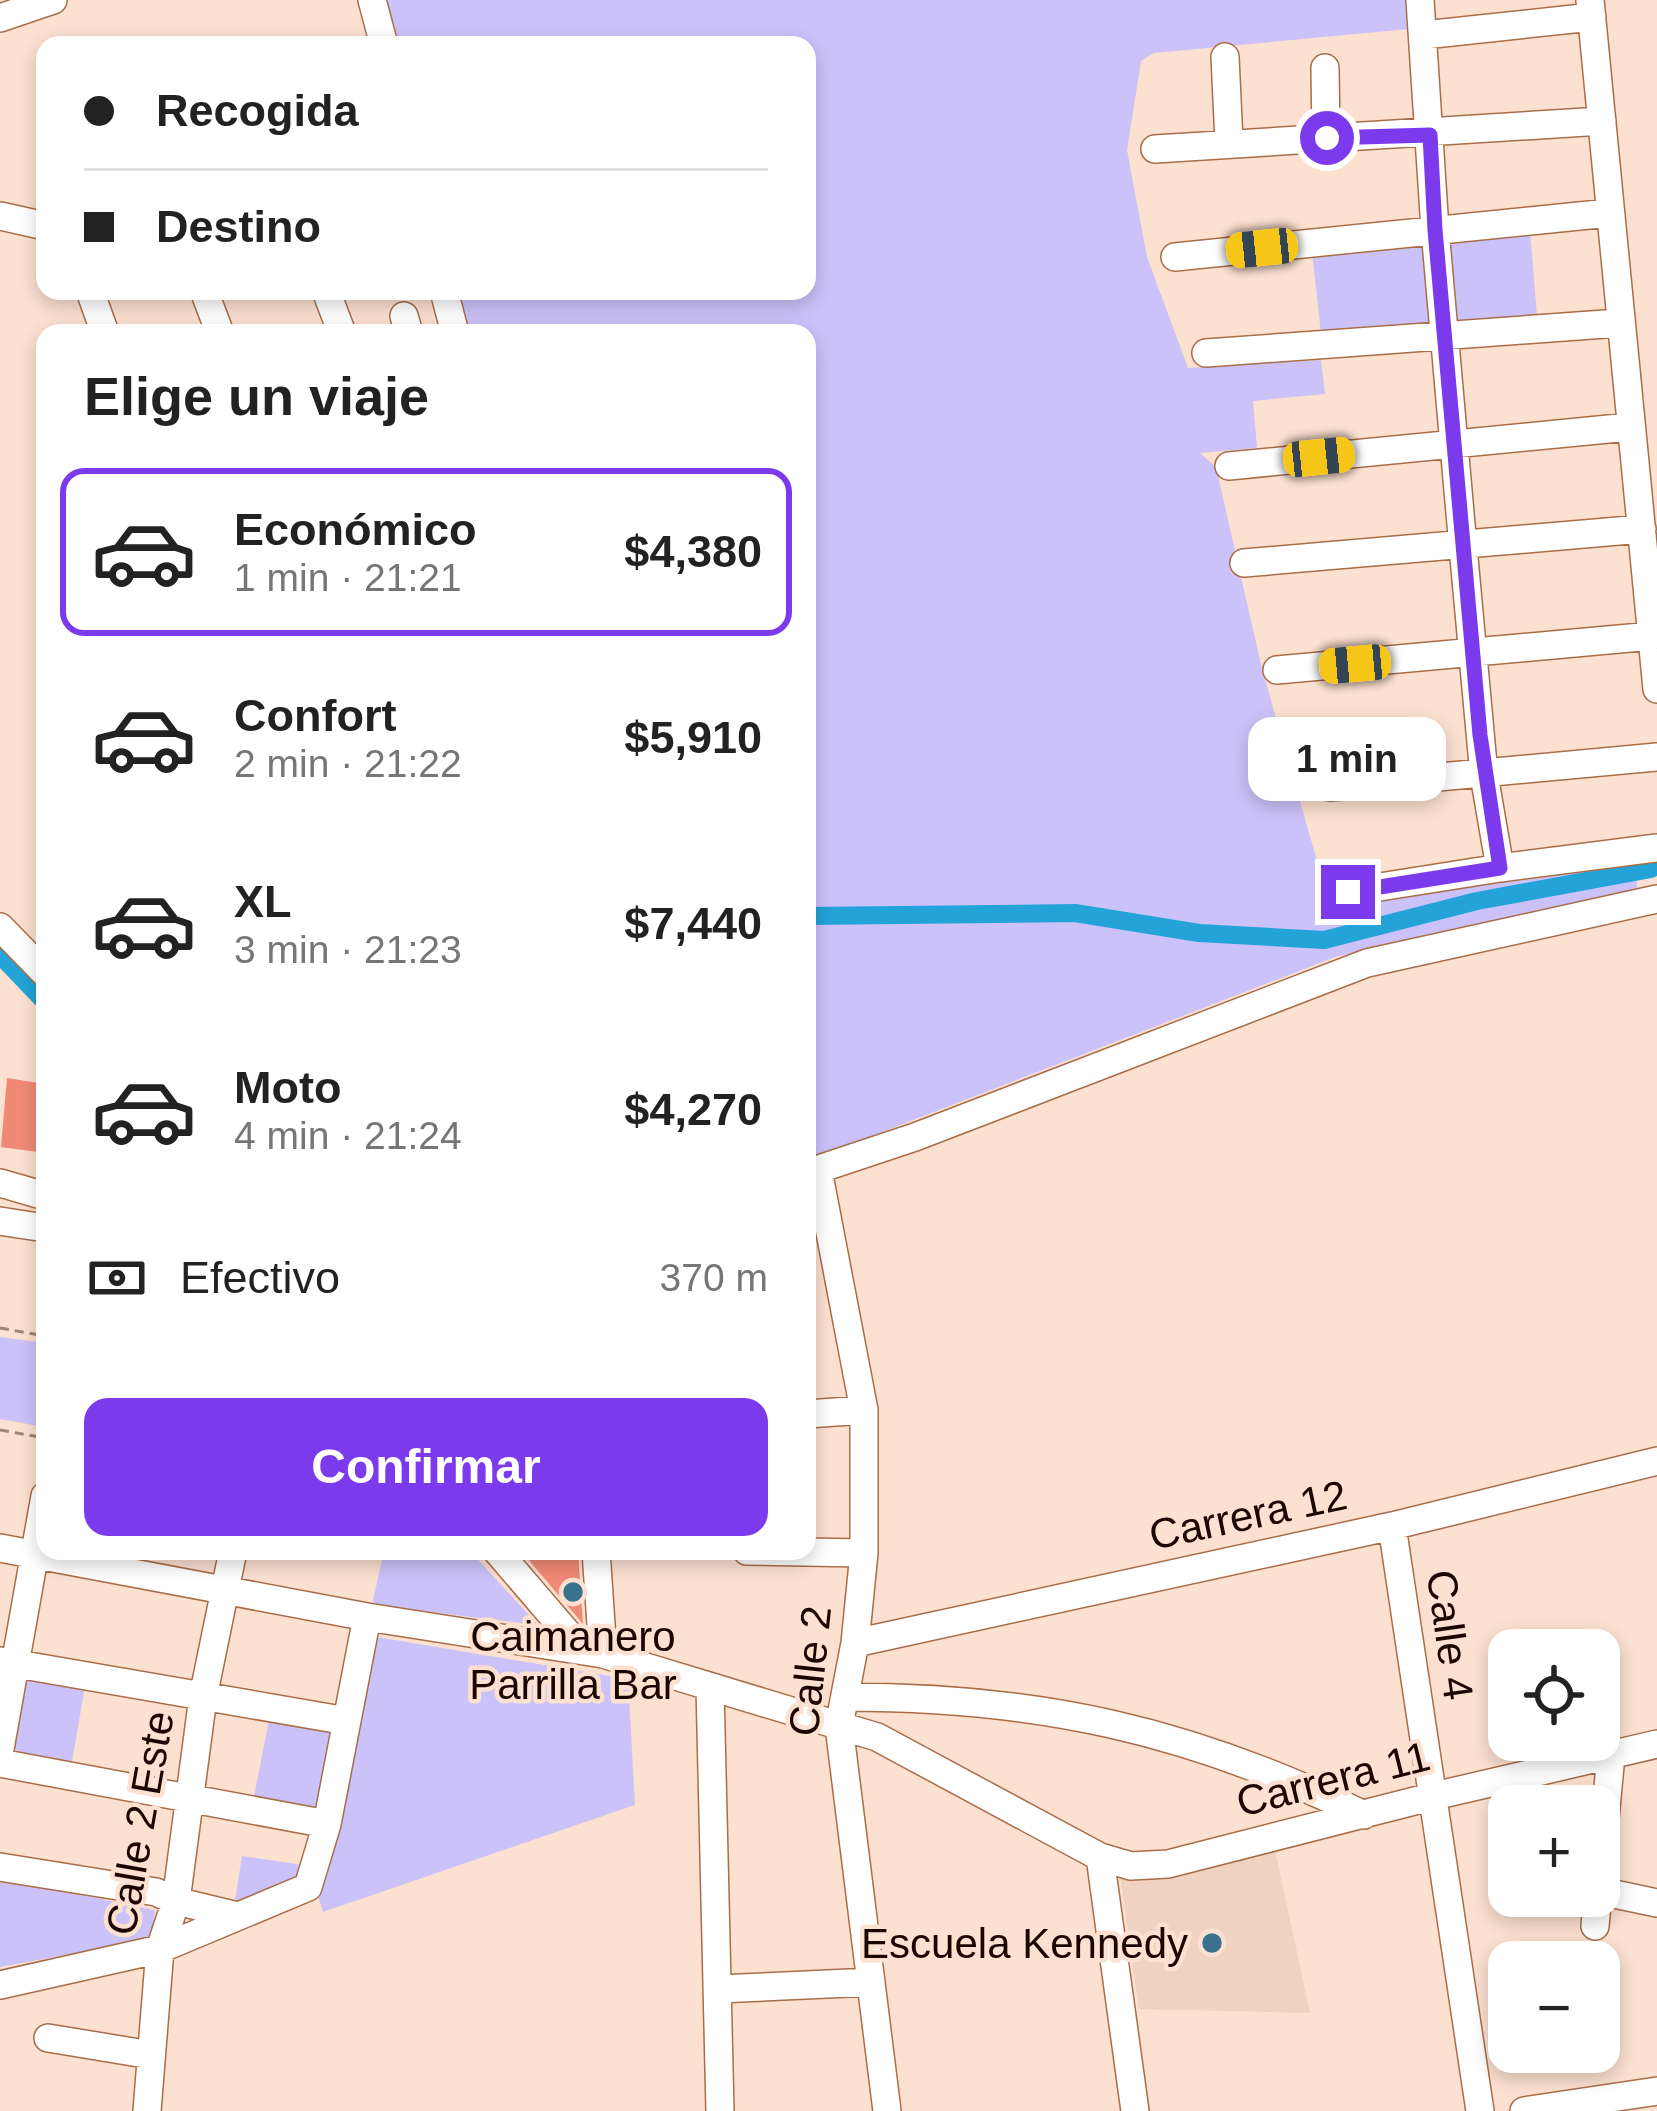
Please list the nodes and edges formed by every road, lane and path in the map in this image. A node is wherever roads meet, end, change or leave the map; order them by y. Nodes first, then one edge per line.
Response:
1 (53, 0) edge
2 (372, 0) edge
3 (1420, 0) edge
4 (1591, 8) edge
5 (0, 18) edge
6 (1424, 35) junction
7 (382, 36) edge
8 (1225, 57) dead end
9 (1325, 68) dead end
10 (1602, 121) junction
11 (1430, 135) junction
12 (1327, 138) junction
13 (1229, 142) junction
14 (1155, 149) dead end
15 (1609, 213) junction
16 (0, 216) edge
17 (36, 224) edge
18 (1435, 230) junction
19 (1175, 257) dead end
20 (1619, 323) junction
21 (1444, 336) junction
22 (1206, 353) dead end
23 (1629, 428) junction
24 (1454, 443) junction
25 (1229, 466) dead end
26 (1642, 529) junction
27 (1463, 547) junction
28 (1244, 563) dead end
29 (1652, 636) junction
30 (1473, 655) junction
31 (1277, 670) dead end
32 (1657, 689) edge
33 (1657, 757) edge
34 (1484, 775) junction
35 (1330, 788) dead end
36 (1657, 848) edge
37 (1500, 868) junction
38 (1348, 892) dead end
39 (1657, 899) edge
40 (0, 927) edge
41 (36, 964) edge
42 (816, 1171) edge
43 (0, 1183) edge
44 (816, 1190) edge
45 (36, 1193) edge
46 (0, 1221) edge
47 (36, 1227) edge
48 (0, 1328) edge
49 (36, 1334) edge
50 (864, 1410) junction
51 (816, 1413) edge
52 (0, 1430) edge
53 (36, 1436) edge
54 (1657, 1461) edge
55 (1392, 1526) junction
56 (36, 1543) edge
57 (0, 1548) edge
58 (816, 1552) edge
59 (864, 1553) junction
60 (34, 1554) junction
61 (66, 1560) edge
62 (232, 1560) edge
63 (505, 1560) edge
64 (596, 1560) edge
65 (227, 1590) junction
66 (367, 1618) junction
67 (855, 1643) junction
68 (592, 1652) junction
69 (8, 1662) edge
70 (710, 1687) junction
71 (203, 1697) junction
72 (845, 1697) junction
73 (347, 1721) junction
74 (839, 1726) junction
75 (1657, 1744) edge
76 (0, 1750) edge
77 (1620, 1753) edge
78 (1585, 1761) edge
79 (0, 1763) edge
80 (189, 1796) junction
81 (1430, 1797) junction
82 (1364, 1815) junction
83 (327, 1823) junction
84 (1100, 1858) junction
85 (0, 1867) edge
86 (1620, 1895) edge
87 (176, 1901) junction
88 (1657, 1903) edge
89 (238, 1916) junction
90 (1596, 1917) edge
91 (1595, 1926) dead end
92 (160, 1949) junction
93 (871, 1982) junction
94 (0, 1985) edge
95 (718, 1989) junction
96 (48, 2038) dead end
97 (151, 2055) junction
98 (1657, 2091) edge
99 (147, 2111) edge
100 (720, 2111) edge
101 (887, 2111) edge
102 (1135, 2111) edge
103 (1480, 2111) edge
104 (1524, 2111) edge

1 - 5 street
2 - 7 street
3 - 6 street
4 - 6 street
4 - 10 street
6 - 11 street
8 - 13 street
9 - 12 street
10 - 11 street
10 - 15 street
11 - 12 street
11 - 18 street
12 - 13 street
13 - 14 street
15 - 18 street
15 - 20 street
16 - 17 street
18 - 19 street
18 - 21 street
20 - 21 street
20 - 23 street
21 - 22 street
21 - 24 street
23 - 24 street
23 - 26 street
24 - 25 street
24 - 27 street
26 - 27 street
26 - 29 street
27 - 28 street
27 - 30 street
29 - 30 street
29 - 32 street
30 - 31 street
30 - 34 street
33 - 34 street
34 - 35 street
34 - 37 street
36 - 37 street
37 - 38 street
39 - 42 street
40 - 41 street
43 - 45 street
44 - 50 street, Calle 2
46 - 47 street
48 - 49 path
50 - 51 street
50 - 59 street, Calle 2
52 - 53 path
54 - 55 street, Carrera 12
55 - 67 street, Carrera 12
55 - 81 street, Calle 4
56 - 60 street
57 - 60 street
58 - 59 street
59 - 67 street, Calle 2
60 - 69 street
61 - 65 street
62 - 65 street, Calle 2 Este
63 - 68 street
64 - 68 street
65 - 66 street
65 - 71 street, Calle 2 Este
66 - 68 street
66 - 73 street
67 - 72 street, Calle 2
68 - 70 street
69 - 71 street
69 - 76 street
70 - 74 street
70 - 95 street
71 - 73 street
71 - 80 street, Calle 2 Este
72 - 74 street, Calle 2
72 - 82 street
73 - 83 street
74 - 84 street
74 - 93 street, Calle 2
75 - 77 street, Carrera 11
78 - 81 street, Carrera 11
79 - 80 street
80 - 83 street
80 - 87 street, Calle 2 Este
81 - 82 street, Carrera 11
81 - 103 street, Calle 4
82 - 84 street, Carrera 11
83 - 89 street
84 - 102 street
85 - 87 street
86 - 88 street
87 - 89 street
87 - 92 street, Calle 2 Este
89 - 92 street
90 - 91 street
92 - 94 street
92 - 97 street, Calle 2 Este
93 - 95 street
93 - 101 street, Calle 2
95 - 100 street
96 - 97 street
97 - 99 street, Calle 2 Este
98 - 104 street

